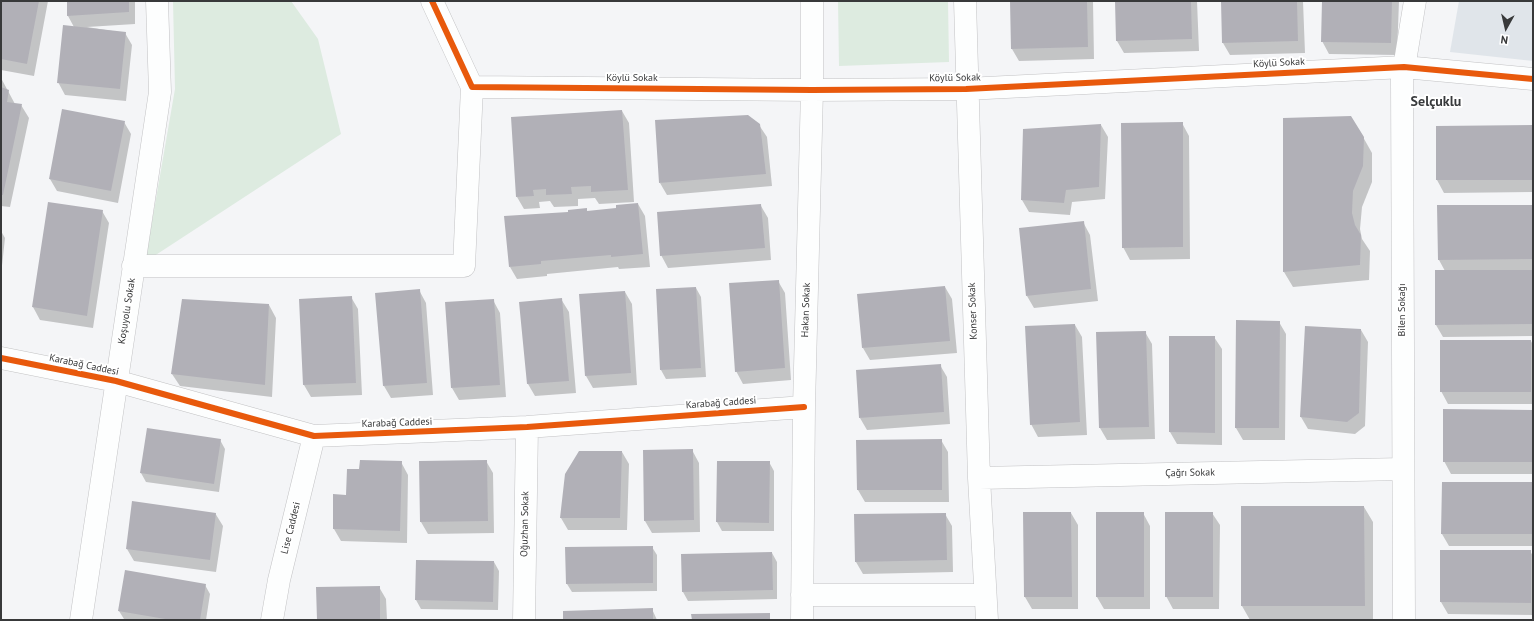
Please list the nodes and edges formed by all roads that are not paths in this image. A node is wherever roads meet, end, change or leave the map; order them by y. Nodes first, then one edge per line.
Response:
1 (156, 1) edge
2 (432, 1) edge
3 (812, 1) edge
4 (965, 1) edge
5 (1415, 1) edge
6 (1404, 66) junction
7 (1533, 79) edge
8 (472, 87) junction
9 (966, 89) junction
10 (812, 90) junction
11 (133, 266) junction
12 (1, 358) edge
13 (116, 381) junction
14 (804, 407) junction
15 (527, 427) junction
16 (314, 436) junction
17 (1402, 469) junction
18 (979, 478) junction
19 (802, 595) junction
20 (985, 595) junction
21 (81, 620) edge
22 (272, 620) edge
23 (524, 620) edge
24 (802, 620) edge
25 (987, 620) edge
26 (1404, 620) edge

1 - 11 street, Koşuyolu Sokak
2 - 8 street
3 - 10 street, Hakan Sokak
4 - 9 street, Konser Sokak
5 - 6 street, Bilen Sokağı
6 - 7 street, Köylü Sokak
6 - 9 street, Köylü Sokak
6 - 17 street, Bilen Sokağı
8 - 10 street, Köylü Sokak
8 - 11 street
9 - 10 street, Köylü Sokak
9 - 18 street, Konser Sokak
10 - 14 street, Hakan Sokak
11 - 13 street, Koşuyolu Sokak
12 - 13 street, Karabağ Caddesi
13 - 16 street, Karabağ Caddesi
13 - 21 street, Koşuyolu Sokak
14 - 15 street, Karabağ Caddesi
14 - 19 street, Hakan Sokak
15 - 16 street, Karabağ Caddesi
15 - 23 street, Oğuzhan Sokak
16 - 22 street, Lise Caddesi
17 - 18 street, Çağrı Sokak
17 - 26 street, Bilen Sokağı
18 - 20 street, Konser Sokak
19 - 20 street
19 - 24 street, Hakan Sokak
20 - 25 street, Konser Sokak

